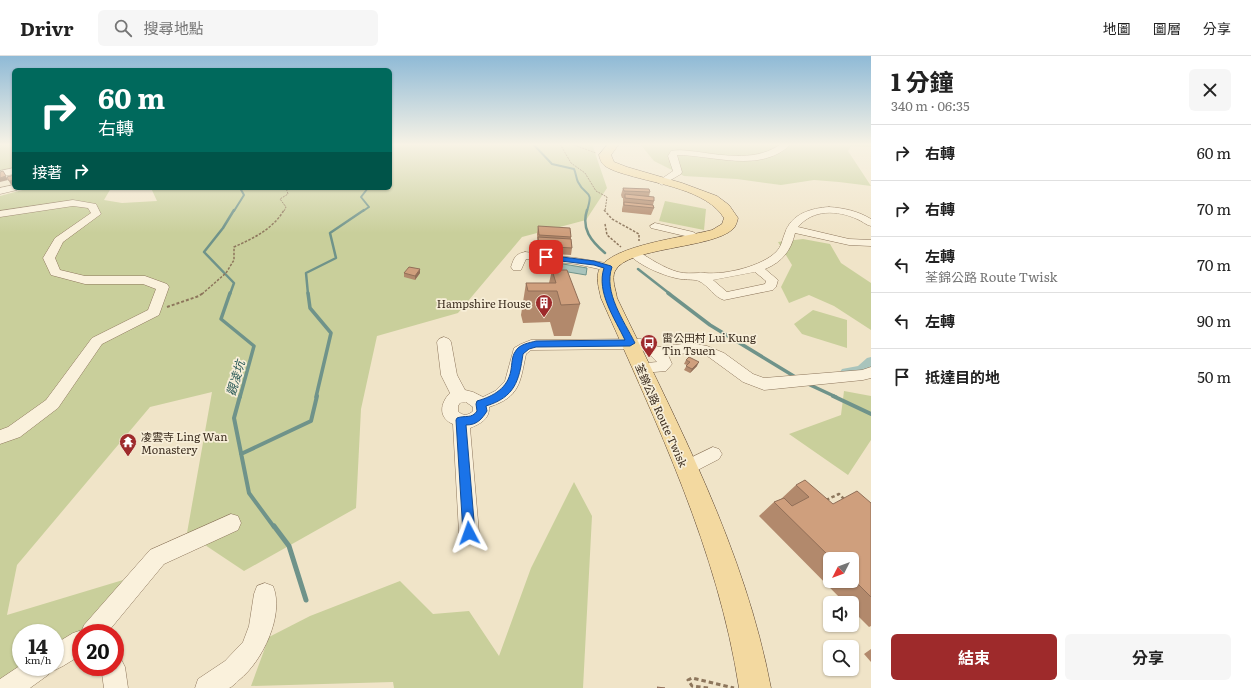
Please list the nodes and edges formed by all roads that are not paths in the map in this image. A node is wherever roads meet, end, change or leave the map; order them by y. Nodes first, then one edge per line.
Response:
1 (636, 173) edge
2 (676, 173) edge
3 (662, 182) junction
4 (12, 189) edge
5 (0, 192) edge
6 (0, 214) edge
7 (871, 223) edge
8 (655, 226) dead end
9 (791, 229) junction
10 (698, 238) junction
11 (871, 243) edge
12 (634, 253) junction
13 (517, 267) dead end
14 (608, 267) junction
15 (756, 267) junction
16 (700, 276) junction
17 (444, 342) dead end
18 (630, 343) junction
19 (656, 352) junction
20 (642, 368) junction
21 (871, 372) edge
22 (460, 397) junction
23 (480, 404) junction
24 (461, 420) junction
25 (0, 438) edge
26 (713, 454) dead end
27 (686, 468) junction
28 (231, 523) dead end
29 (469, 533) dead end
30 (265, 594) dead end
31 (102, 624) edge
32 (26, 676) edge
33 (114, 676) edge
34 (8, 688) edge
35 (116, 688) edge
36 (207, 688) edge
37 (756, 688) edge

1 - 3 main road
2 - 3 lane
3 - 10 main road
4 - 5 lane
6 - 25 lane
7 - 9 lane
8 - 10 lane
9 - 11 lane
9 - 15 lane
10 - 12 main road
12 - 14 main road
12 - 16 lane
13 - 14 lane
14 - 18 main road, 荃錦公路 Route Twisk
15 - 16 lane
15 - 16 lane
17 - 22 lane
18 - 19 lane
18 - 20 main road, 荃錦公路 Route Twisk
18 - 23 lane
19 - 20 lane
19 - 21 lane
20 - 27 main road, 荃錦公路 Route Twisk
22 - 23 lane
22 - 24 lane
23 - 24 lane
24 - 29 lane
26 - 27 lane
27 - 37 main road, 荃錦公路 Route Twisk
28 - 31 lane
30 - 36 lane
32 - 34 lane
33 - 35 lane

